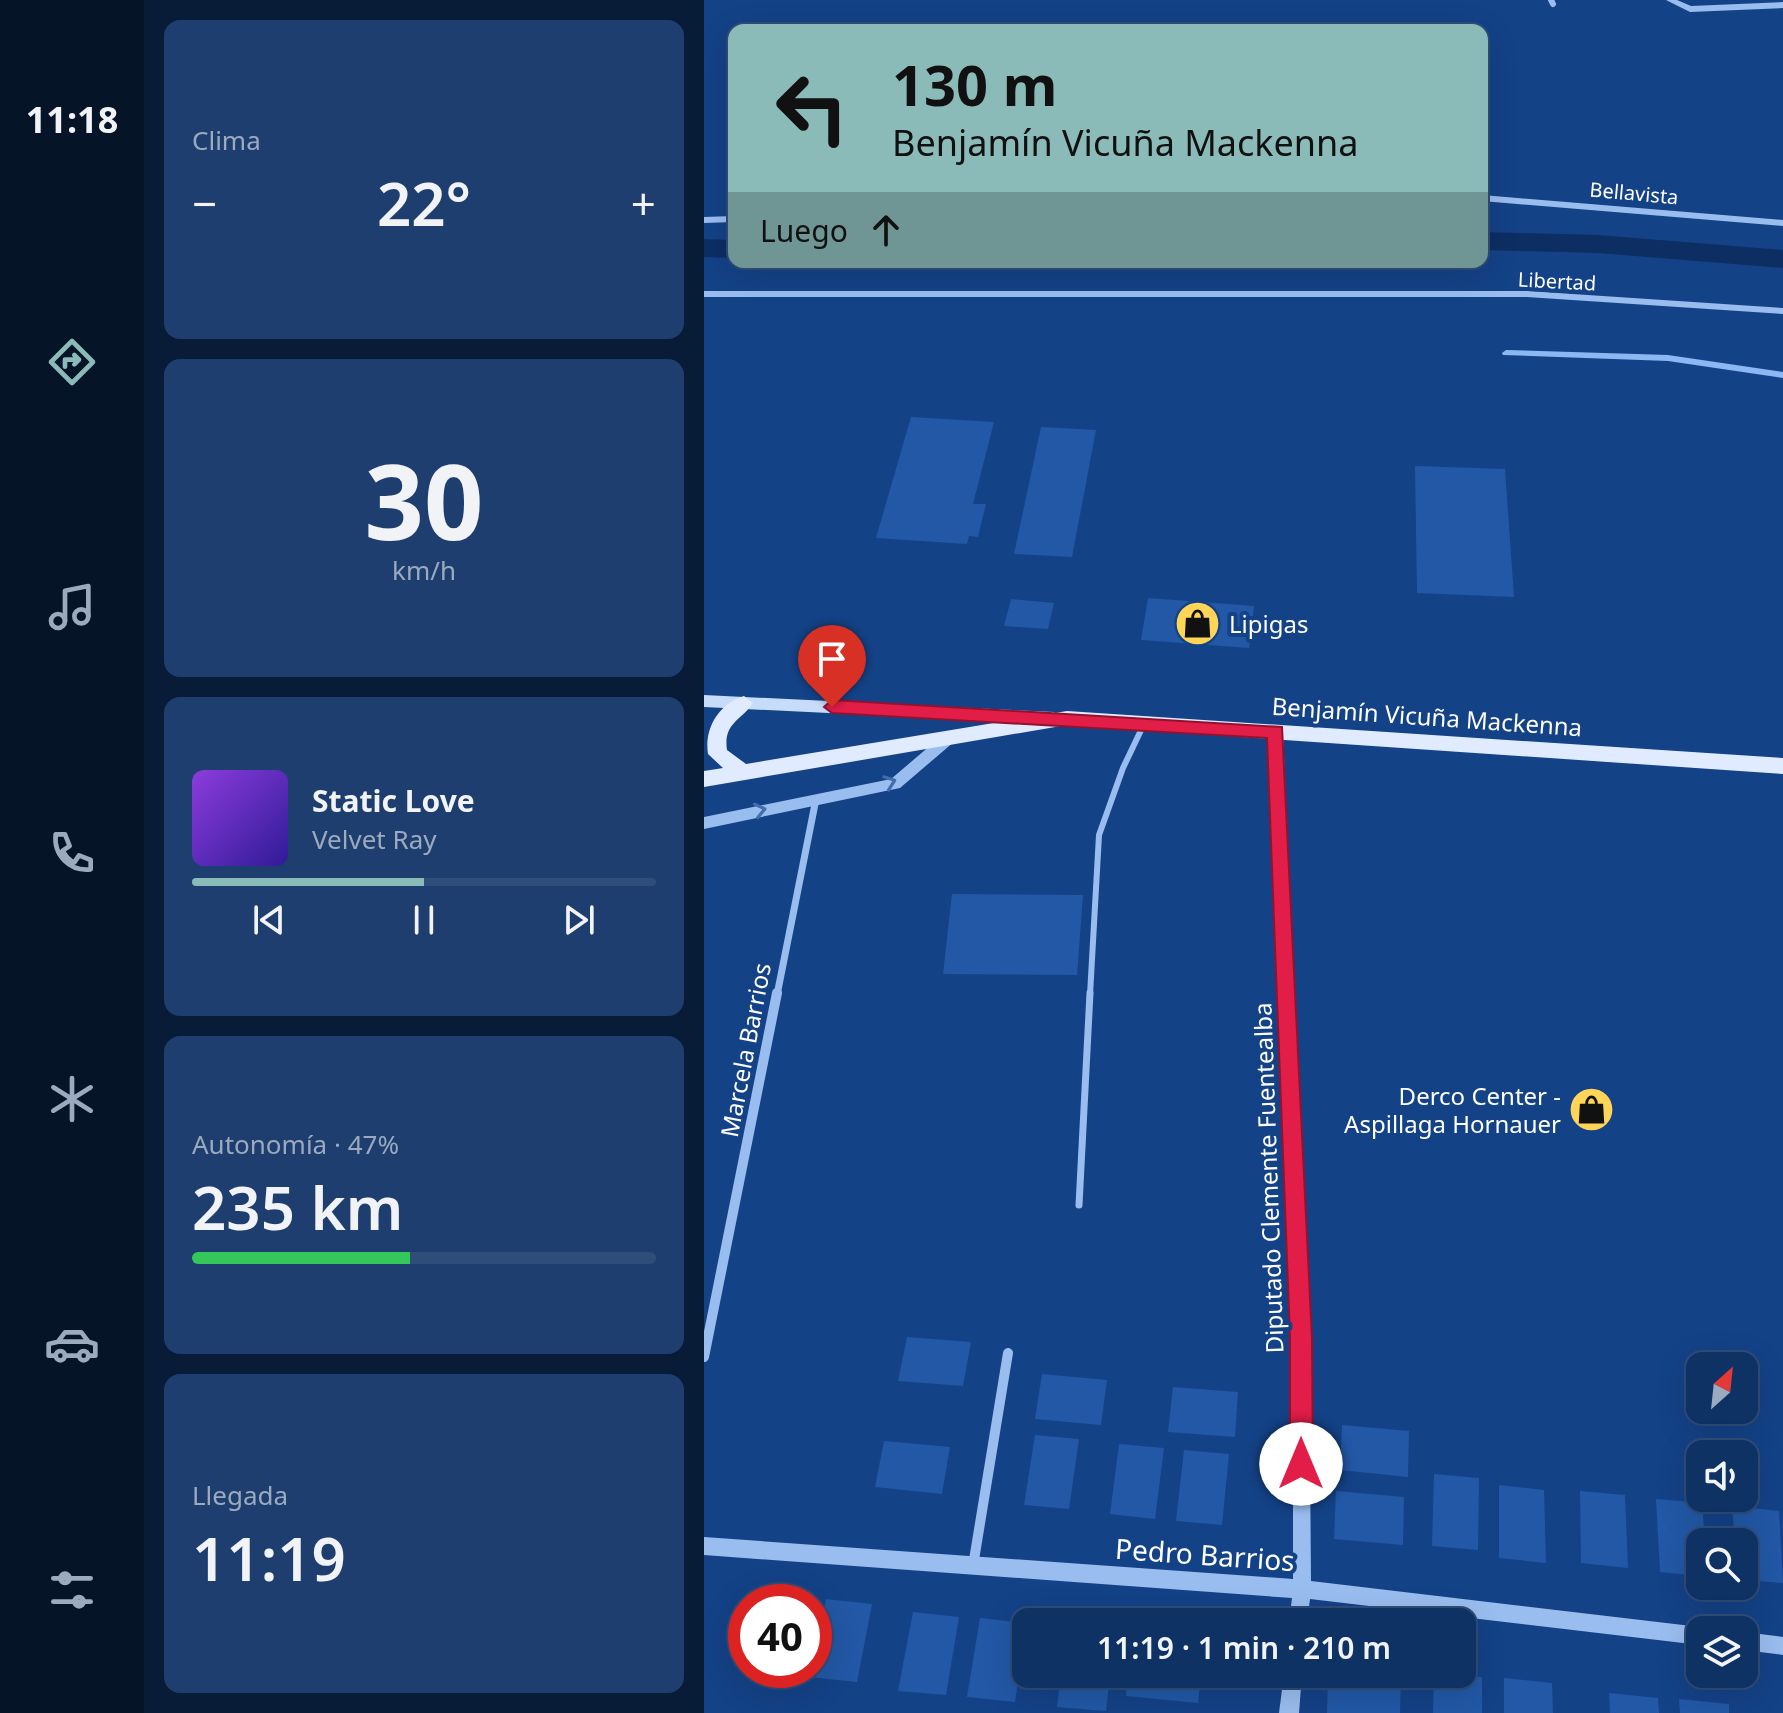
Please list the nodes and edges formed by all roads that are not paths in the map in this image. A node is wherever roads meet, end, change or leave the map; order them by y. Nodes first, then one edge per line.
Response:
1 (1674, 3) edge
2 (1783, 5) edge
3 (1488, 198) edge
4 (728, 219) edge
5 (704, 220) edge
6 (1783, 223) edge
7 (704, 294) edge
8 (1783, 311) edge
9 (704, 701) edge
10 (744, 703) junction
11 (1067, 718) junction
12 (1145, 723) junction
13 (1276, 732) junction
14 (950, 737) junction
15 (1783, 766) edge
16 (742, 772) junction
17 (704, 779) edge
18 (816, 798) junction
19 (704, 823) edge
20 (1079, 1205) dead end
21 (1008, 1353) dead end
22 (704, 1357) edge
23 (704, 1546) edge
24 (973, 1566) junction
25 (1302, 1589) junction
26 (1300, 1608) edge
27 (1686, 1634) edge
28 (1758, 1643) edge
29 (1783, 1646) edge
30 (1292, 1688) edge
31 (1289, 1713) edge

1 - 2 street
3 - 6 street, Bellavista
4 - 5 street
7 - 8 street, Libertad
9 - 10 main road
10 - 11 main road
10 - 16 main road
11 - 12 main road, Benjamín Vicuña Mackenna
11 - 14 main road, Benjamín Vicuña Mackenna
12 - 13 main road, Benjamín Vicuña Mackenna
12 - 20 lane
13 - 15 main road, Benjamín Vicuña Mackenna
13 - 25 street, Diputado Clemente Fuentealba
14 - 16 main road, Benjamín Vicuña Mackenna
18 -> 14 street
16 - 17 main road, Benjamín Vicuña Mackenna
19 -> 18 street
18 - 22 street, Marcela Barrios
21 - 24 street
23 - 24 street, Pedro Barrios
24 - 25 street, Pedro Barrios
25 - 26 street, Diputado Clemente Fuentealba
25 - 27 street, Pedro Barrios
28 - 29 street
30 - 31 street

